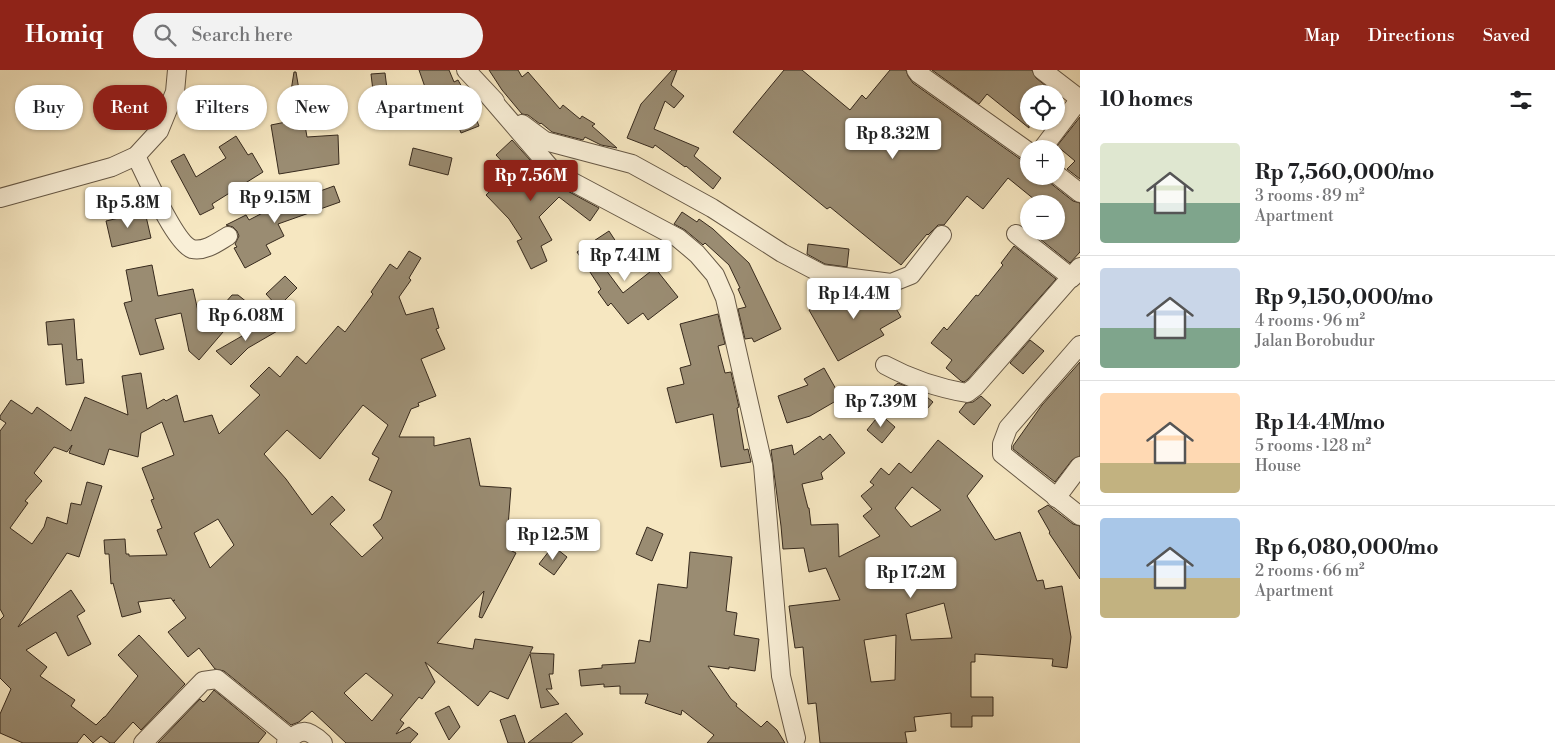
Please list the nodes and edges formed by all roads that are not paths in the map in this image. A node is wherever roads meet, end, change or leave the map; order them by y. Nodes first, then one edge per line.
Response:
1 (178, 70) edge
2 (466, 70) edge
3 (916, 70) edge
4 (1042, 70) edge
5 (486, 94) junction
6 (1080, 99) edge
7 (1049, 140) edge
8 (1020, 146) edge
9 (136, 156) junction
10 (1065, 181) edge
11 (1080, 192) edge
12 (0, 198) edge
13 (1016, 234) dead end
14 (942, 235) dead end
15 (228, 236) dead end
16 (1076, 273) edge
17 (1080, 344) edge
18 (885, 365) dead end
19 (1080, 466) edge
20 (1056, 498) junction
21 (1080, 516) edge
22 (796, 738) dead end
23 (288, 741) edge
24 (143, 743) edge
25 (322, 743) edge

1 - 9 street
2 - 5 street
3 - 8 street
4 - 6 street
5 - 14 street
5 - 22 street
6 - 7 street
9 - 12 street
9 - 15 street
10 - 11 street
13 - 16 street
16 - 18 street
17 - 20 street
19 - 20 street
20 - 21 street
23 - 24 street
23 - 25 street

